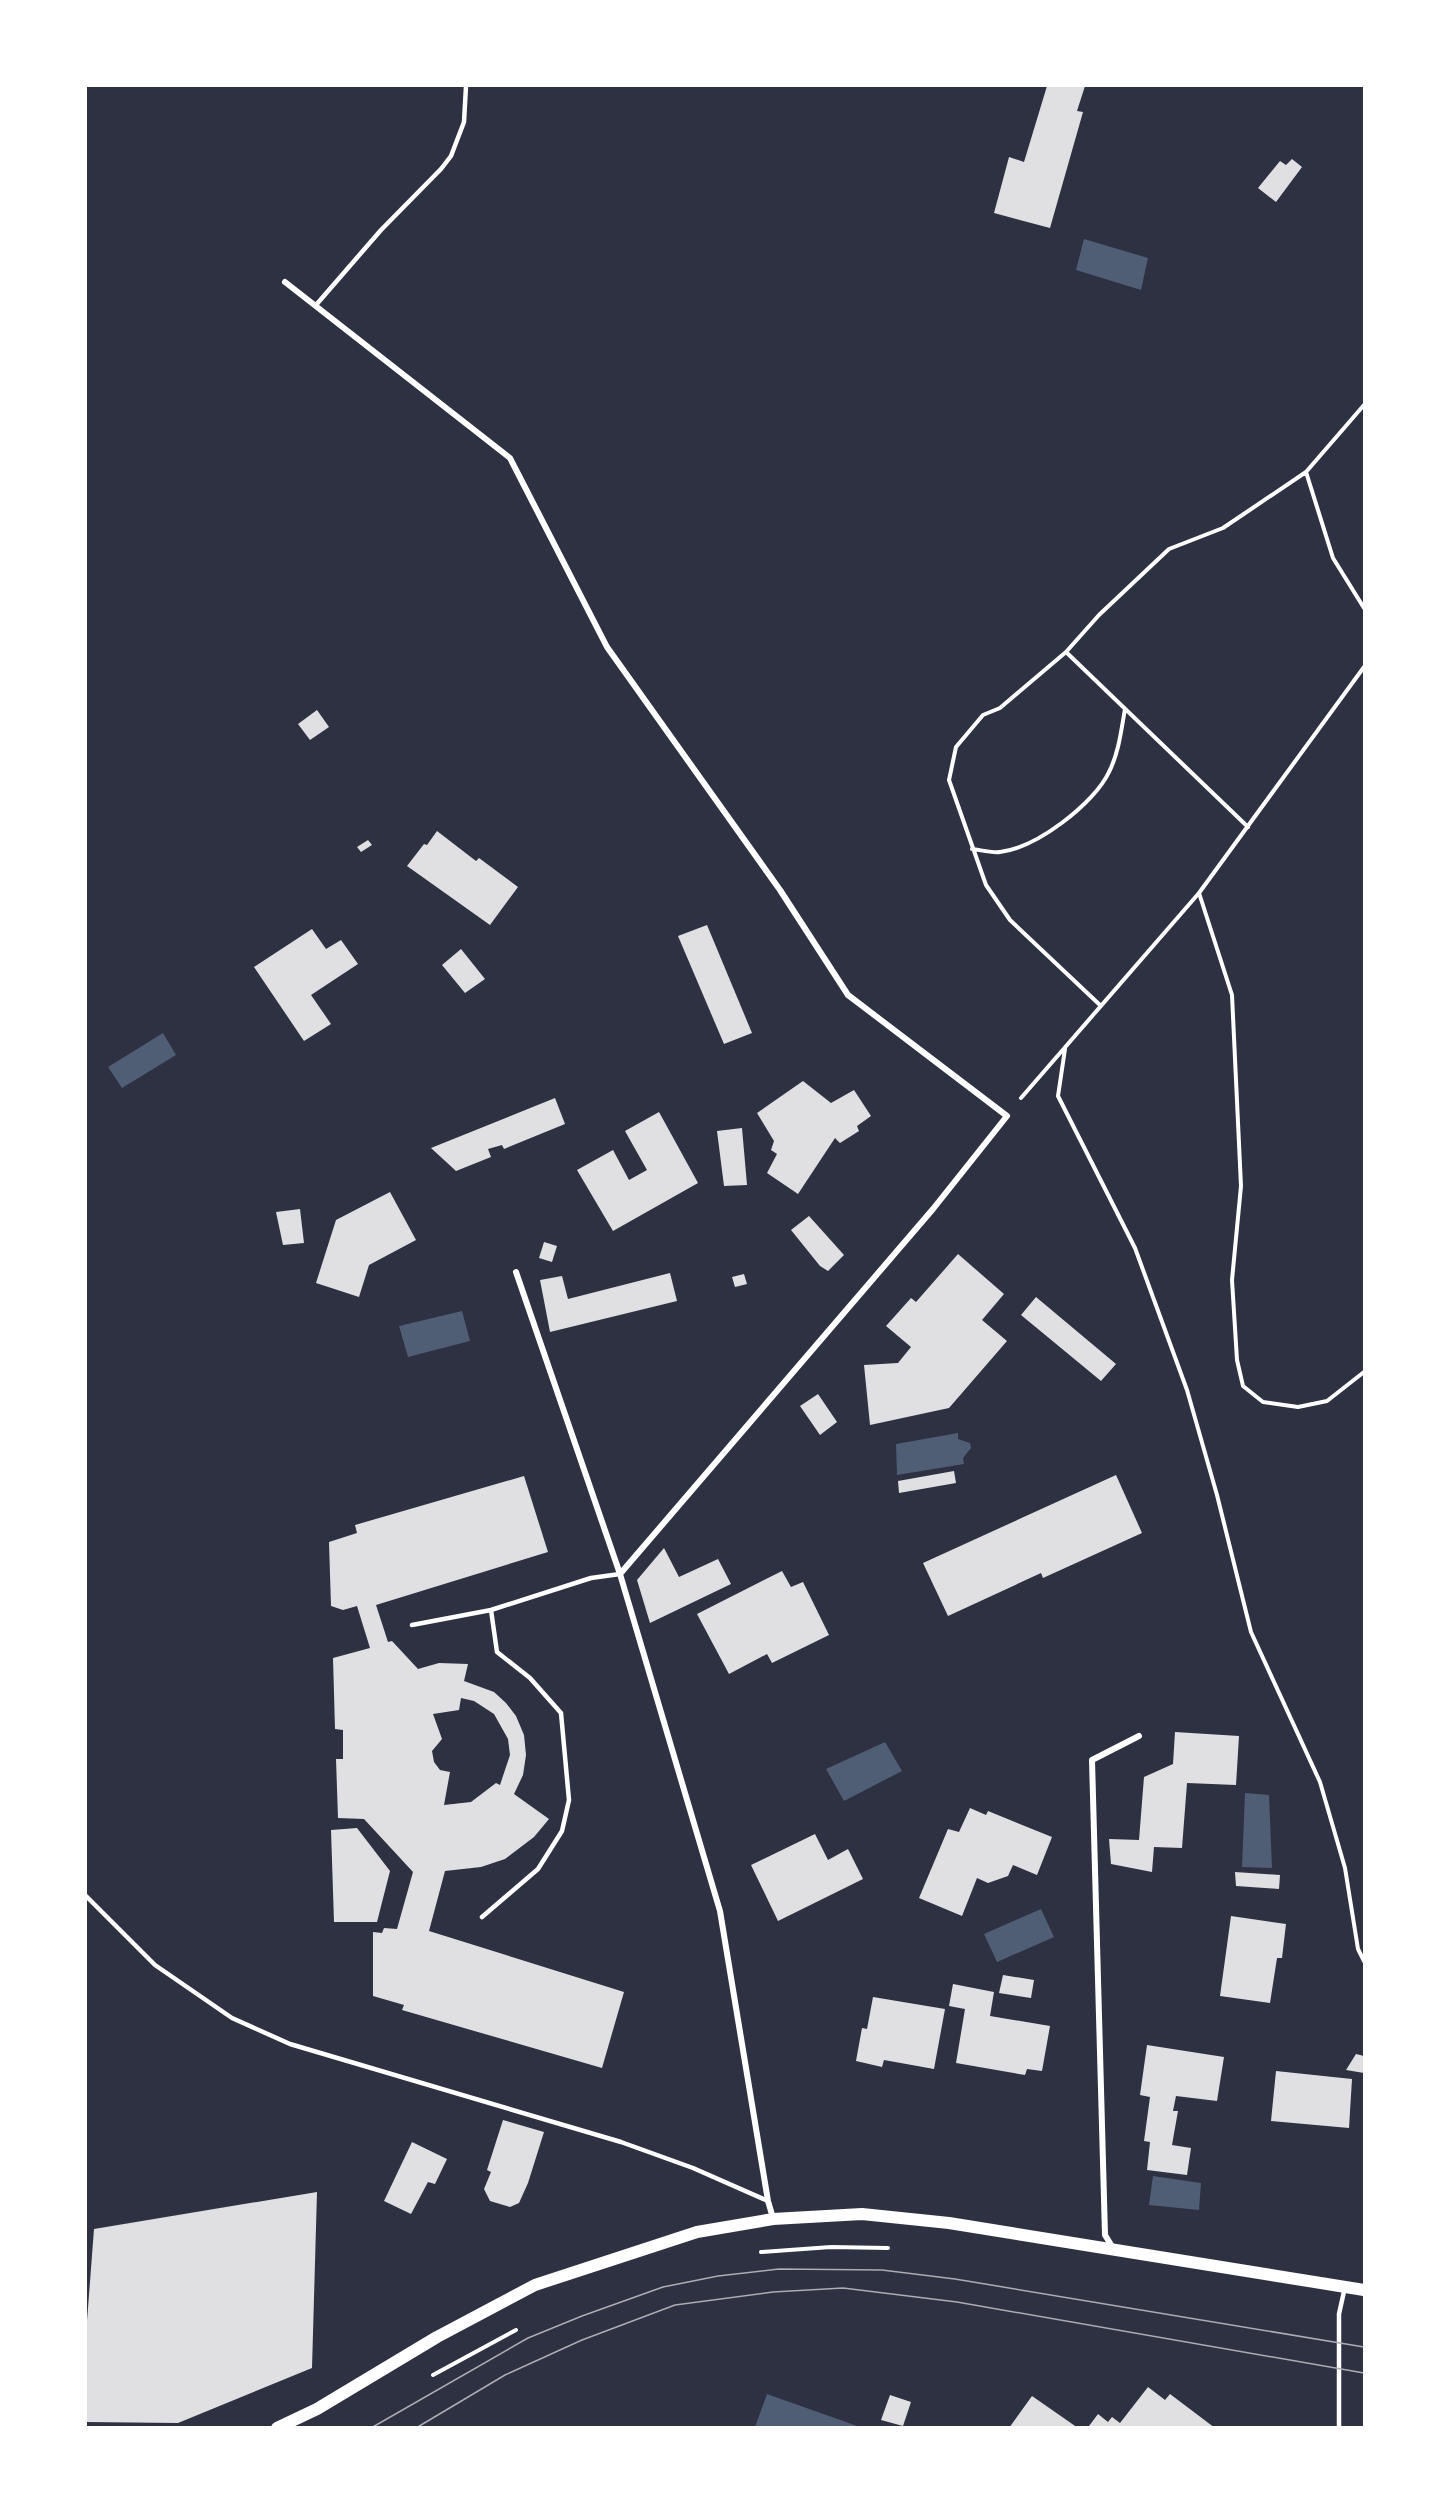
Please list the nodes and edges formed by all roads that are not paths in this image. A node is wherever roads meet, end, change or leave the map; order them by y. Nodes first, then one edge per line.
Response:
1 (465, 86) edge
2 (285, 282) dead end
3 (316, 306) junction
4 (516, 1272) dead end
5 (620, 1574) junction
6 (491, 1610) junction
7 (412, 1625) dead end
8 (1139, 1736) dead end
9 (86, 1896) edge
10 (482, 1917) dead end
11 (768, 2201) junction
12 (773, 2219) junction
13 (1113, 2248) junction
14 (1345, 2287) junction
15 (1365, 2290) edge
16 (277, 2427) edge
17 (1339, 2427) edge

1 - 3 lane
2 - 3 street
3 - 5 street
4 - 5 street
5 - 6 lane
5 - 11 street
6 - 7 lane
6 - 10 lane
8 - 13 street
9 - 11 lane
11 - 12 street
12 - 13 main road
12 - 16 main road
13 - 14 main road
14 - 15 main road
14 - 17 lane

